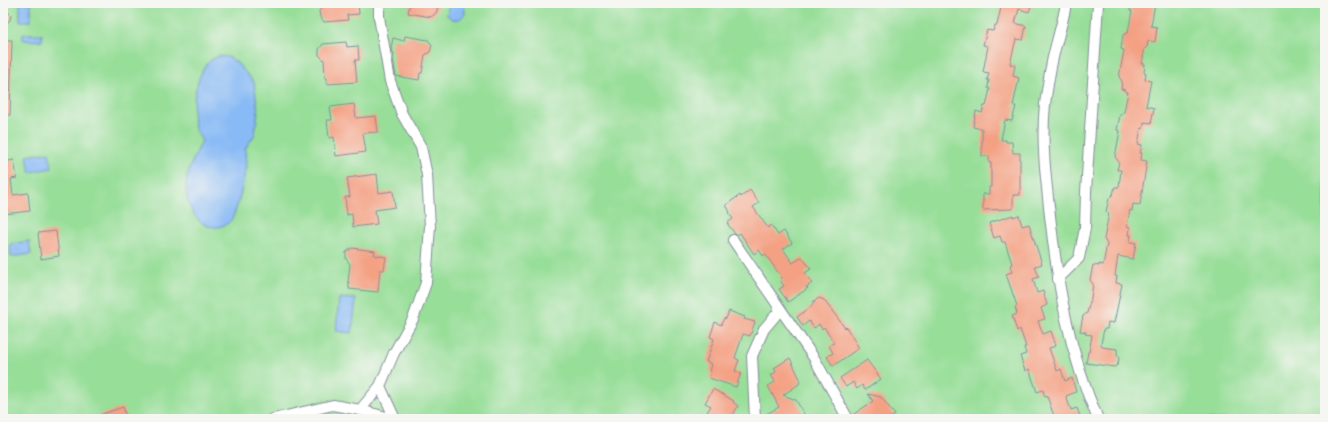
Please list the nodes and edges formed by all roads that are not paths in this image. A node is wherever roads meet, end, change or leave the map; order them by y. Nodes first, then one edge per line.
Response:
1 (379, 3) edge
2 (1066, 3) edge
3 (1098, 3) edge
4 (733, 240) dead end
5 (1058, 279) junction
6 (780, 310) junction
7 (380, 386) junction
8 (360, 410) junction
9 (273, 419) edge
10 (395, 419) edge
11 (755, 419) edge
12 (848, 419) edge
13 (1098, 419) edge

1 - 7 street
2 - 5 street
3 - 5 street
4 - 6 street
5 - 13 street
6 - 11 street
6 - 12 street
7 - 8 street
7 - 10 street
8 - 9 street
8 - 10 street

